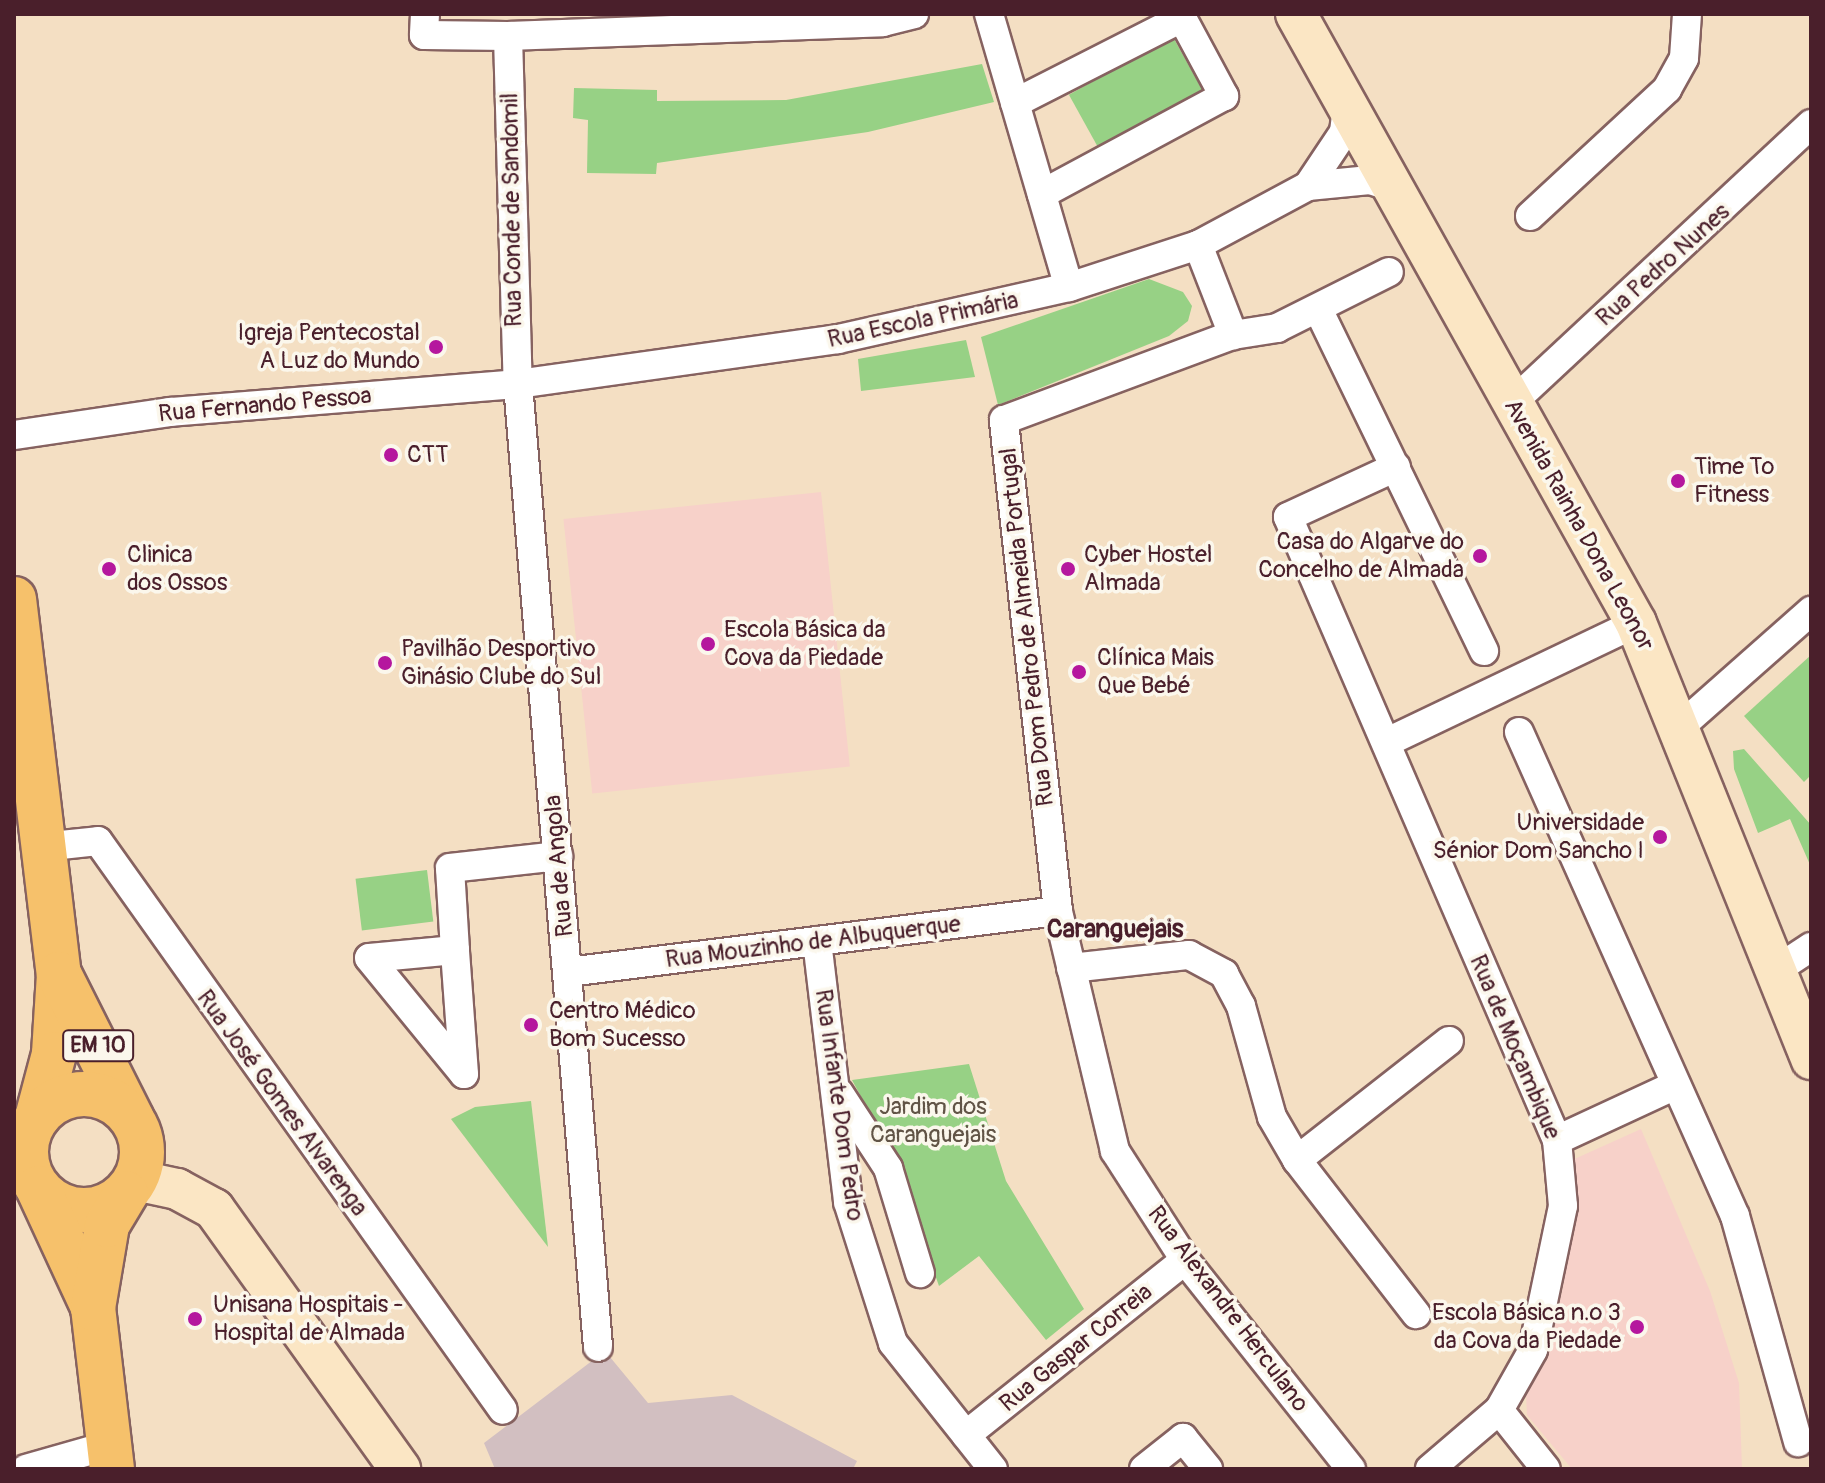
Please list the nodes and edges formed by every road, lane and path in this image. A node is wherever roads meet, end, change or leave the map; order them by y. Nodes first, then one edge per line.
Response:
1 (914, 14) edge
2 (989, 14) edge
3 (1296, 14) edge
4 (1687, 14) edge
5 (424, 24) edge
6 (508, 36) junction
7 (1348, 100) junction
8 (1015, 103) junction
9 (1811, 124) edge
10 (1308, 186) junction
11 (1398, 189) junction
12 (1042, 194) junction
13 (1530, 216) dead end
14 (1198, 245) junction
15 (1389, 272) dead end
16 (1069, 287) junction
17 (1319, 311) junction
18 (1233, 335) junction
19 (518, 384) junction
20 (1512, 403) junction
21 (14, 435) edge
22 (1396, 467) junction
23 (14, 599) edge
24 (1811, 611) edge
25 (1636, 623) junction
26 (1484, 651) dead end
27 (1681, 726) junction
28 (1519, 732) dead end
29 (1387, 742) junction
30 (44, 856) junction
31 (558, 856) junction
32 (1058, 911) junction
33 (817, 941) junction
34 (1811, 947) edge
35 (455, 950) junction
36 (1071, 968) junction
37 (1776, 970) junction
38 (568, 972) junction
39 (59, 974) junction
40 (1449, 1041) dead end
41 (1811, 1059) edge
42 (834, 1086) junction
43 (1671, 1087) junction
44 (37, 1118) junction
45 (132, 1119) junction
46 (1557, 1140) junction
47 (1297, 1160) junction
48 (27, 1185) edge
49 (130, 1187) junction
50 (1185, 1260) junction
51 (920, 1273) dead end
52 (93, 1308) junction
53 (1416, 1314) dead end
54 (598, 1347) dead end
55 (503, 1410) dead end
56 (1499, 1410) junction
57 (966, 1435) junction
58 (1798, 1442) dead end
59 (111, 1457) edge
60 (1149, 1468) edge
61 (26, 1469) edge
62 (400, 1469) edge
63 (993, 1469) edge
64 (1208, 1469) edge
65 (1351, 1469) edge
66 (1430, 1469) edge
67 (1546, 1469) edge

1 - 6 street
2 - 8 street
3 - 7 main road, Avenida Rainha Dona Leonor
4 - 13 street
5 - 6 street
6 - 19 street, Rua Conde de Sandomil
7 - 10 street, Rua Escola Primária
7 - 11 main road, Avenida Rainha Dona Leonor
8 - 12 street
8 - 12 street
9 - 20 street, Rua Pedro Nunes
10 - 11 street, Rua Escola Primária
10 - 14 street, Rua Escola Primária
11 - 20 main road, Avenida Rainha Dona Leonor
12 - 16 street
14 - 16 street, Rua Escola Primária
14 - 18 street
15 - 17 street, Rua Dom Pedro de Almeida Portugal
16 - 19 street, Rua Escola Primária
17 - 18 street, Rua Dom Pedro de Almeida Portugal
17 - 22 street
18 - 32 street, Rua Dom Pedro de Almeida Portugal
19 - 21 street, Rua Fernando Pessoa
19 - 31 street, Rua de Angola
20 - 25 main road, Avenida Rainha Dona Leonor
22 - 26 street
22 - 29 street, Rua de Moçambique
23 - 30 main road, EM 10
24 - 27 street
25 - 27 main road, Avenida Rainha Dona Leonor
25 - 29 street
27 - 37 main road, Avenida Rainha Dona Leonor
28 - 43 street
29 - 46 street, Rua de Moçambique
30 - 39 main road, EM 10
30 - 55 street, Rua José Gomes Alvarenga
31 - 35 street
31 - 38 street, Rua de Angola
32 - 33 street, Rua Mouzinho de Albuquerque
32 - 36 street, Rua Alexandre Herculano
33 - 38 street, Rua Mouzinho de Albuquerque
33 - 42 street, Rua Infante Dom Pedro
34 - 37 street
35 - 35 street
36 - 47 street
36 - 50 street, Rua Alexandre Herculano
37 - 41 main road, Avenida Rainha Dona Leonor
38 - 54 street, Rua de Angola
39 - 44 main road, EM 10
39 - 45 main road, EM 10
40 - 47 street
42 - 51 street
42 - 57 street, Rua Infante Dom Pedro
43 - 46 street
43 - 58 street
44 - 45 main road, EM 10
44 - 48 main road, EM 10
45 - 49 main road, EM 10
46 - 56 street, Rua de Moçambique
47 - 53 street
48 - 49 main road
48 - 52 main road, EM 10
49 - 52 main road, EM 10
49 - 62 main road
50 - 57 street, Rua Gaspar Correia
50 - 65 street, Rua Alexandre Herculano
52 - 59 main road, EM 10
56 - 66 street, Rua de Moçambique
56 - 67 street
57 - 63 street, Rua Infante Dom Pedro
59 - 61 street
60 - 64 street

